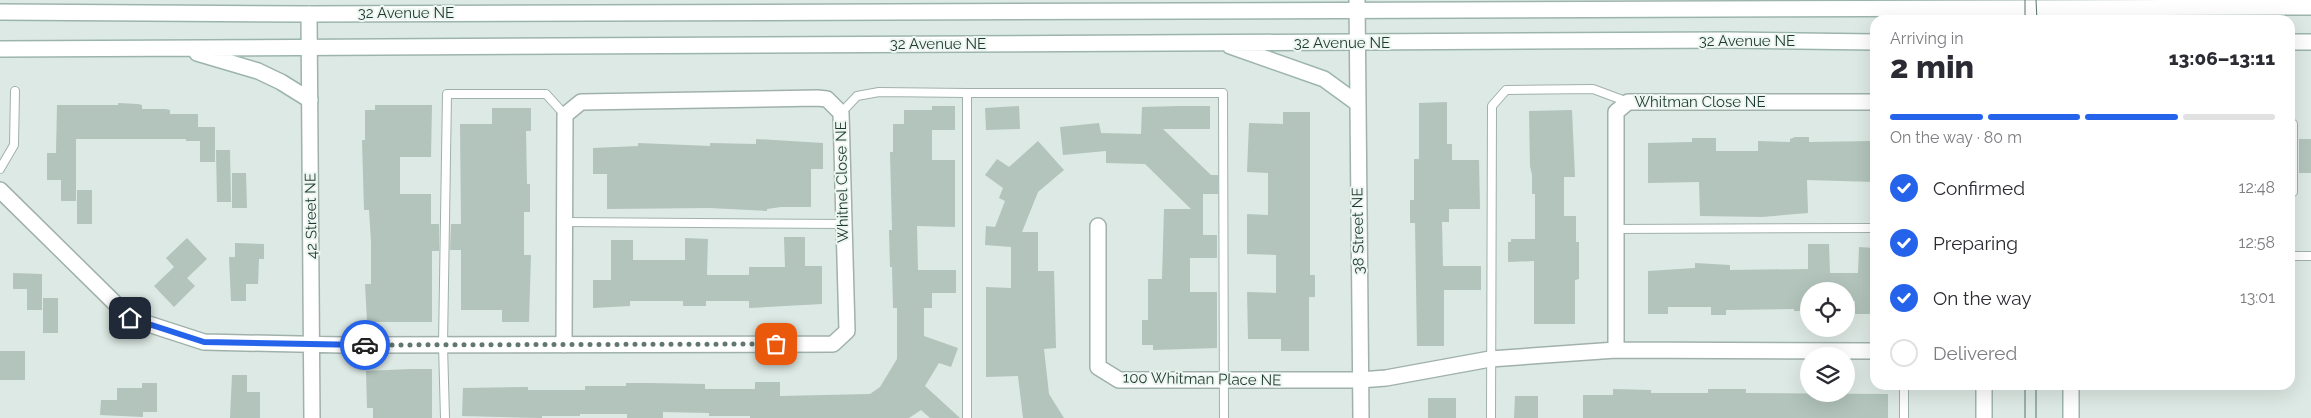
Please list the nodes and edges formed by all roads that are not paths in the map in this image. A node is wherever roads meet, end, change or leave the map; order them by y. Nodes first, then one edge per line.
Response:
1 (1463, 0) edge
2 (2157, 0) edge
3 (1919, 4) edge
4 (1357, 5) edge
5 (2311, 7) edge
6 (2174, 8) junction
7 (1492, 10) junction
8 (1984, 10) edge
9 (2069, 10) edge
10 (0, 12) edge
11 (309, 14) junction
12 (1222, 42) junction
13 (2295, 42) edge
14 (2311, 42) edge
15 (1357, 43) junction
16 (1870, 43) edge
17 (179, 48) junction
18 (309, 48) junction
19 (0, 49) edge
20 (15, 91) dead end
21 (967, 93) junction
22 (310, 100) junction
23 (1628, 102) junction
24 (1870, 102) edge
25 (1357, 103) junction
26 (841, 113) junction
27 (565, 114) junction
28 (0, 169) edge
29 (0, 190) edge
30 (564, 222) junction
31 (843, 224) junction
32 (1098, 226) dead end
33 (1870, 228) edge
34 (1615, 229) junction
35 (2295, 256) edge
36 (2311, 256) edge
37 (313, 344) junction
38 (443, 345) junction
39 (564, 345) junction
40 (1616, 350) junction
41 (1870, 351) edge
42 (1490, 359) junction
43 (1360, 380) junction
44 (1224, 381) junction
45 (1904, 390) edge
46 (1984, 390) edge
47 (2071, 390) edge
48 (312, 418) edge
49 (445, 418) edge
50 (967, 418) edge
51 (1224, 418) edge
52 (1361, 418) edge
53 (1491, 418) edge
54 (1904, 418) edge
55 (1984, 418) edge
56 (2071, 418) edge
57 (2082, 418) edge

1 - 7 main road
2 - 6 main road
3 - 7 main road, 32 Avenue NE
3 - 8 main road, 32 Avenue NE
4 - 7 main road, 32 Avenue NE
4 - 11 main road, 32 Avenue NE
4 - 15 main road, 38 Street NE
5 - 6 main road, 32 Avenue NE
6 - 9 main road, 32 Avenue NE
8 - 9 main road, 32 Avenue NE
10 - 11 main road, 32 Avenue NE
11 - 18 main road, 42 Street NE
12 - 15 main road, 32 Avenue NE
12 - 18 main road, 32 Avenue NE
12 - 25 main road
13 - 14 main road
15 - 16 main road, 32 Avenue NE
15 - 25 main road, 38 Street NE
17 - 18 main road, 32 Avenue NE
17 - 19 main road, 32 Avenue NE
17 - 22 main road
18 - 22 main road, 42 Street NE
20 - 28 lane
21 - 26 lane
21 - 44 lane
21 - 50 lane
22 - 37 main road, 42 Street NE
23 - 24 main road, Whitman Close NE
23 - 34 main road, Whitman Close NE
23 - 42 lane
25 - 43 main road, 38 Street NE
26 - 27 main road, Whitnel Close NE
26 - 31 main road, Whitnel Close NE
27 - 30 main road
27 - 38 lane
29 - 37 main road, Whitnel Close NE
30 - 31 lane
30 - 39 main road
31 - 39 main road, Whitnel Close NE
32 - 44 main road, 100 Whitman Place NE
33 - 34 lane
34 - 40 main road, Whitman Close NE
35 - 36 lane
37 - 38 main road, Whitnel Close NE
37 - 48 main road, 42 Street NE
38 - 39 main road, Whitnel Close NE
38 - 49 lane
40 - 41 main road
40 - 42 main road
42 - 43 main road
42 - 53 lane
43 - 44 main road, 100 Whitman Place NE
43 - 52 main road, 38 Street NE
44 - 51 lane
45 - 54 lane
46 - 55 main road
47 - 56 main road
56 - 57 lane

